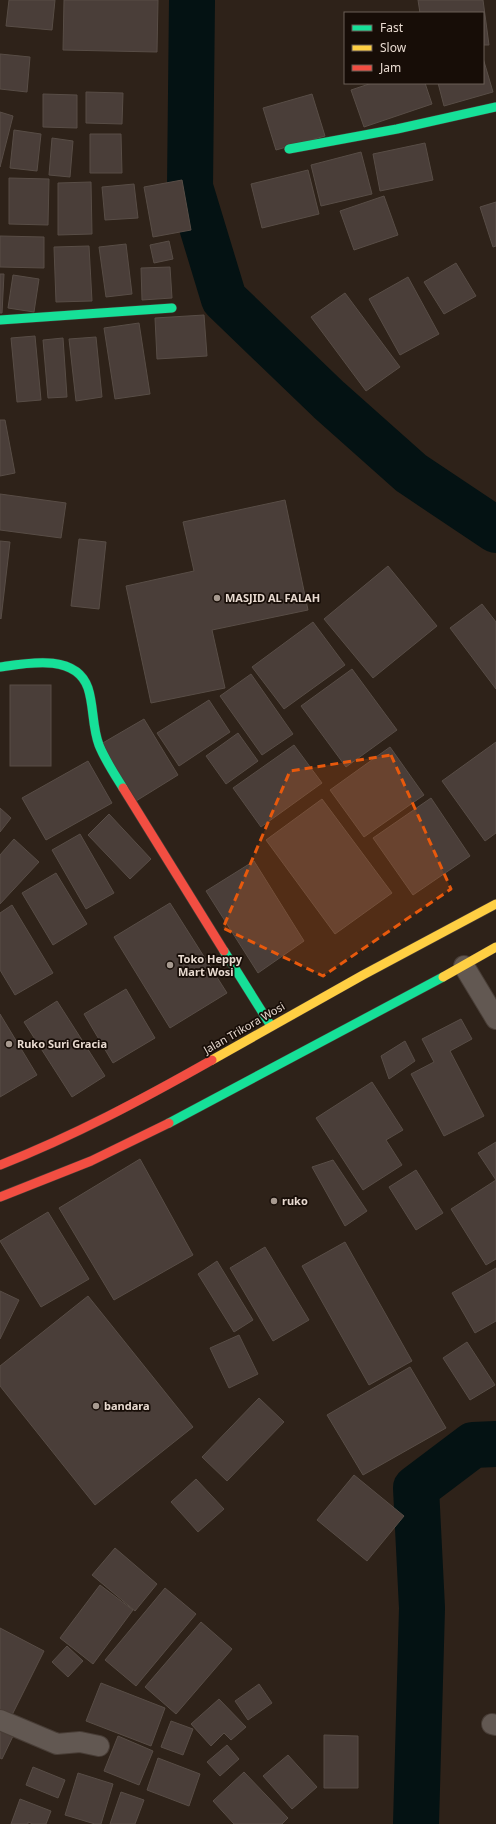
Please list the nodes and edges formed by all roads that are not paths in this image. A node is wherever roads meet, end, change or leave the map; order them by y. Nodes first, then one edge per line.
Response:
1 (496, 107) edge
2 (289, 149) dead end
3 (172, 308) dead end
4 (0, 320) edge
5 (0, 667) edge
6 (496, 904) edge
7 (496, 947) edge
8 (464, 966) junction
9 (496, 1019) edge
10 (271, 1026) junction
11 (0, 1165) edge
12 (0, 1197) edge
13 (0, 1720) edge
14 (99, 1746) dead end

1 - 2 main road
3 - 4 main road
5 - 10 main road
6 - 10 main road, Jalan Trikora Wosi
7 - 8 main road
8 - 9 street
8 - 12 main road
10 - 11 main road, Jalan Trikora Wosi
13 - 14 street

